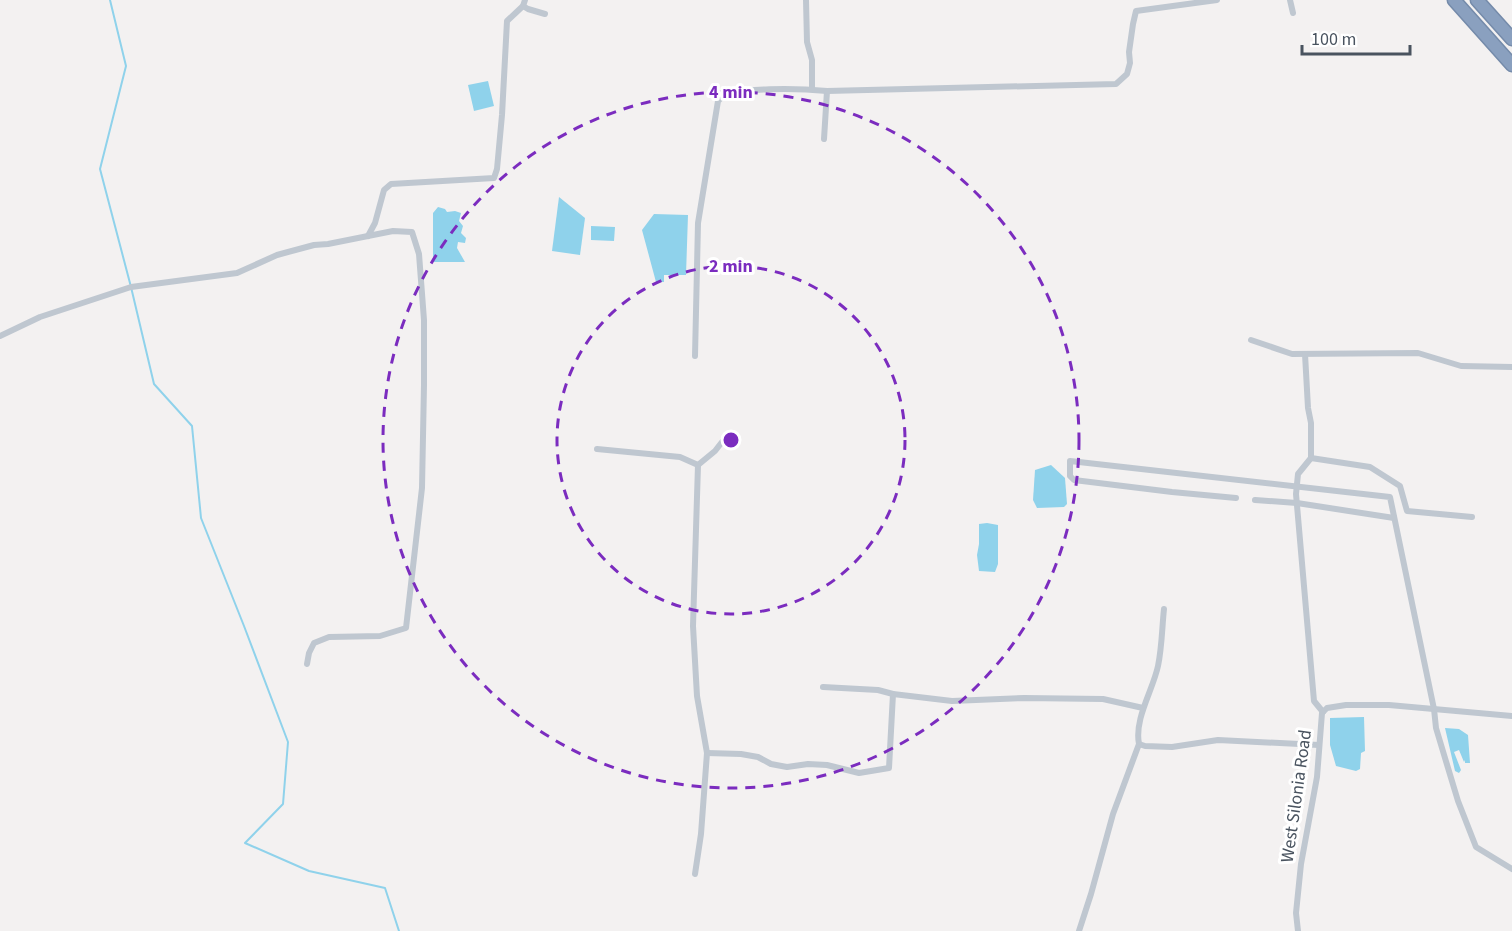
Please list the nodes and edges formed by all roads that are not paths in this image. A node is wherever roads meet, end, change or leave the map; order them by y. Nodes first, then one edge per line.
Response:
1 (806, 0) edge
2 (1217, 0) edge
3 (1290, 0) edge
4 (1454, 0) edge
5 (1477, 0) edge
6 (524, 3) edge
7 (1293, 13) dead end
8 (545, 14) dead end
9 (1512, 39) edge
10 (1510, 61) edge
11 (812, 89) junction
12 (827, 91) junction
13 (824, 139) dead end
14 (368, 236) junction
15 (0, 336) edge
16 (1251, 340) dead end
17 (1305, 354) junction
18 (695, 357) dead end
19 (1512, 367) edge
20 (722, 441) dead end
21 (597, 449) dead end
22 (1311, 458) junction
23 (698, 465) junction
24 (1297, 486) junction
25 (1236, 498) dead end
26 (1255, 500) dead end
27 (1297, 503) junction
28 (1472, 517) dead end
29 (1394, 518) junction
30 (1164, 609) dead end
31 (307, 664) dead end
32 (824, 687) dead end
33 (893, 694) junction
34 (1143, 708) junction
35 (1434, 709) junction
36 (1323, 712) junction
37 (1512, 716) edge
38 (1139, 744) junction
39 (1319, 745) junction
40 (707, 753) junction
41 (1512, 869) edge
42 (694, 874) dead end
43 (1079, 931) edge
44 (1298, 931) edge

1 - 11 street
2 - 12 street
3 - 7 street
4 - 10 highway
5 - 9 highway
6 - 8 street
6 - 14 street
11 - 12 street
11 - 18 street
12 - 13 street
14 - 15 street
14 - 31 street
16 - 17 street
17 - 19 street
17 - 22 street
20 - 23 street
21 - 23 street
22 - 24 street
22 - 28 street
23 - 40 street
24 - 25 street
24 - 27 street
24 - 29 street
26 - 27 street
27 - 29 street
27 - 36 street
29 - 35 street
30 - 34 street
32 - 33 street
33 - 34 street
33 - 40 street
34 - 38 street
35 - 36 street, West Silonia Road
35 - 37 street, West Silonia Road
35 - 41 street
36 - 39 street, West Silonia Road
38 - 39 street
38 - 43 street
39 - 44 street, West Silonia Road
40 - 42 street

